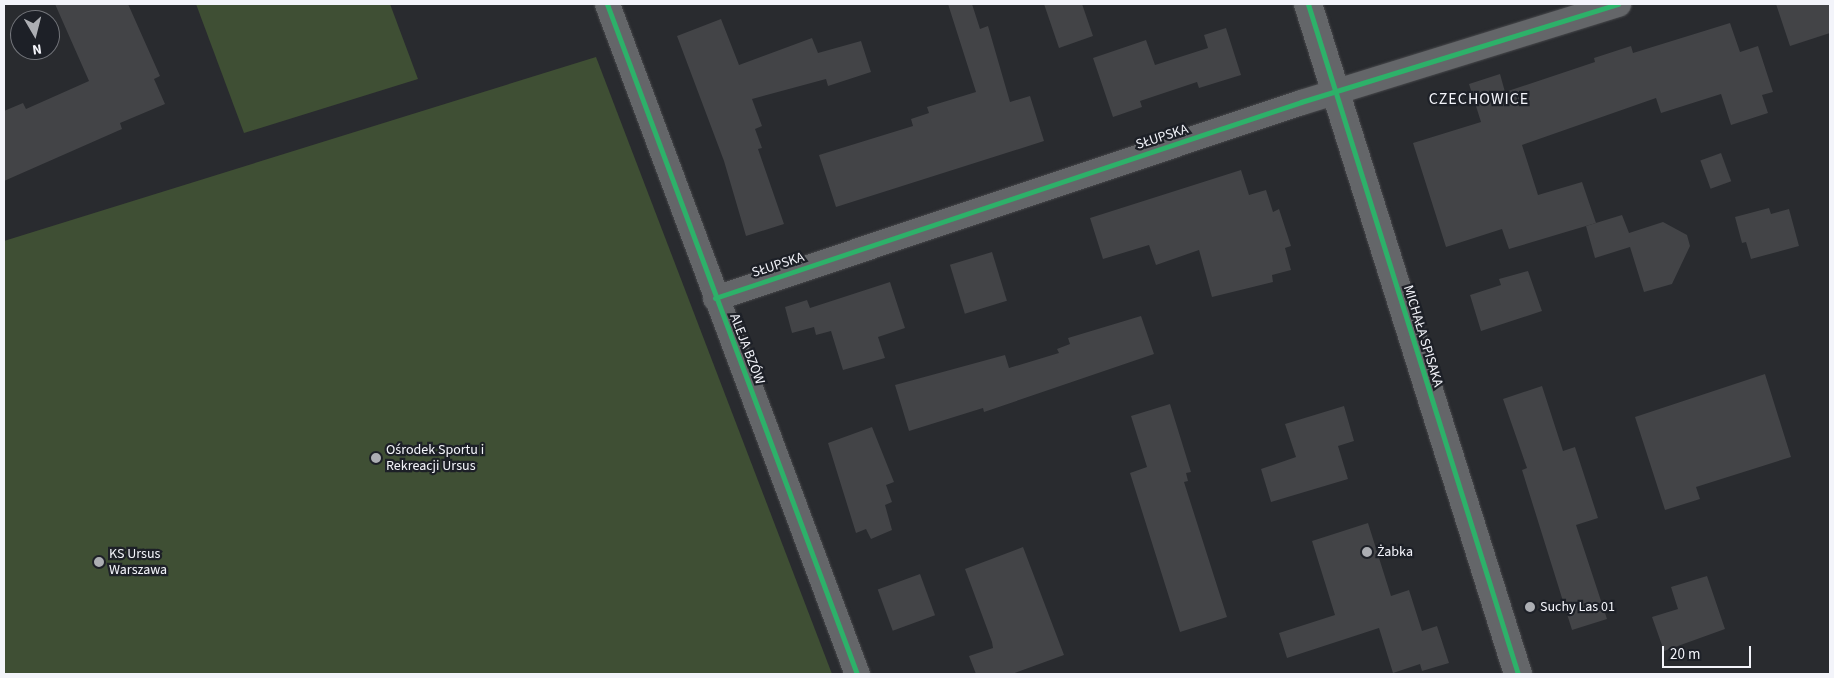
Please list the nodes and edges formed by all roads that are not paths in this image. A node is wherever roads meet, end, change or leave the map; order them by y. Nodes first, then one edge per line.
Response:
1 (607, 4) edge
2 (1308, 4) edge
3 (1618, 4) edge
4 (1335, 92) junction
5 (715, 298) junction
6 (857, 674) edge
7 (1518, 674) edge

1 - 5 street, ALEJA BZÓW
2 - 4 street, MICHAŁA SPISAKA
3 - 4 street, SŁUPSKA
4 - 5 street, SŁUPSKA
4 - 7 street, MICHAŁA SPISAKA
5 - 6 street, ALEJA BZÓW

